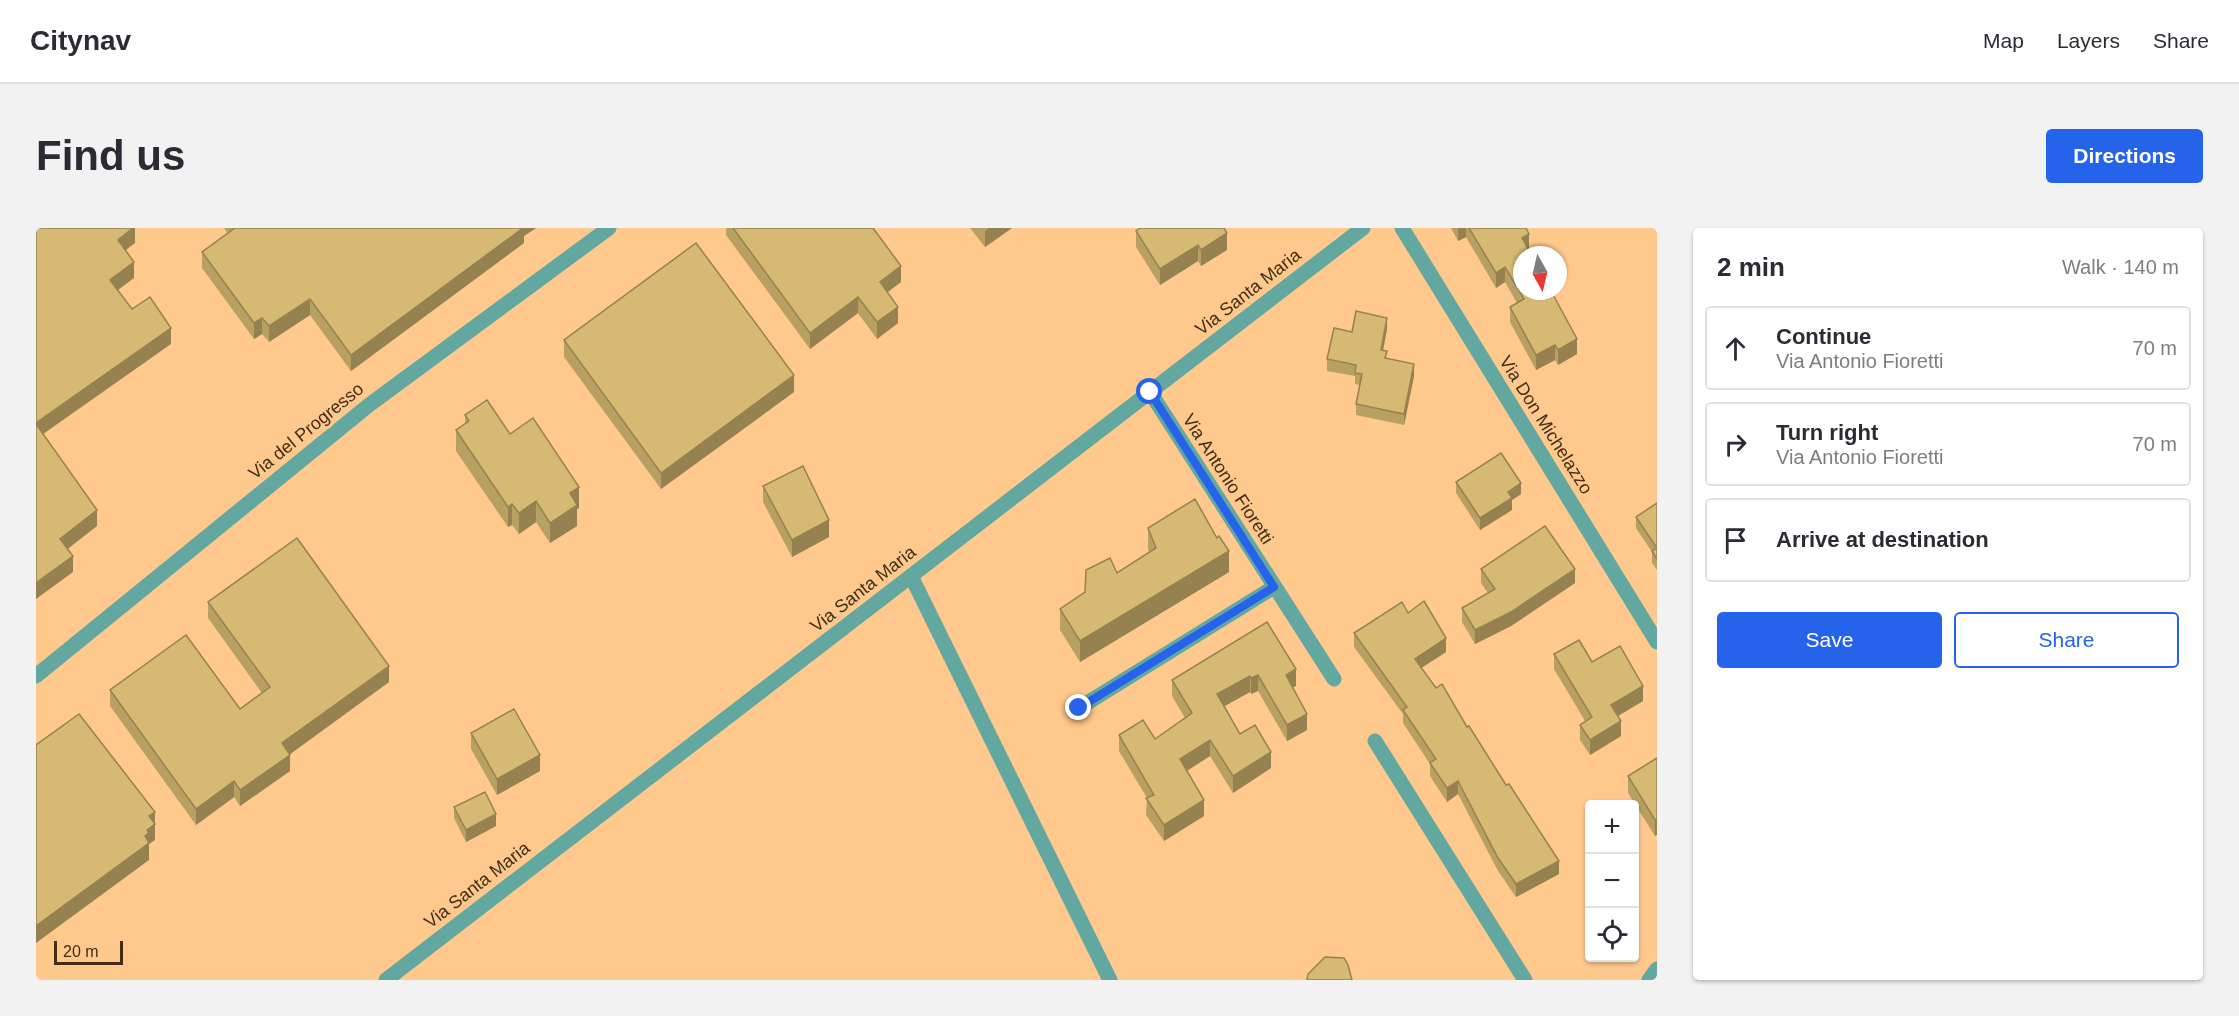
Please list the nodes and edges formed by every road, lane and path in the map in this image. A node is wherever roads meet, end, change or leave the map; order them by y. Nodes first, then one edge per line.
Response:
1 (609, 228) edge
2 (1363, 228) edge
3 (1402, 228) edge
4 (1150, 392) junction
5 (911, 576) junction
6 (1274, 587) junction
7 (1657, 642) edge
8 (36, 676) edge
9 (1334, 679) dead end
10 (1079, 708) dead end
11 (1375, 741) dead end
12 (1657, 969) edge
13 (386, 980) edge
14 (1110, 980) edge
15 (1525, 980) edge
16 (1649, 980) edge

1 - 8 street, Via del Progresso
2 - 4 street, Via Santa Maria
3 - 7 street, Via Don Michelazzo
4 - 5 street, Via Santa Maria
4 - 6 street, Via Antonio Fioretti
5 - 13 street, Via Santa Maria
5 - 14 street
6 - 9 street, Via Antonio Fioretti
6 - 10 street
11 - 15 street
12 - 16 street

